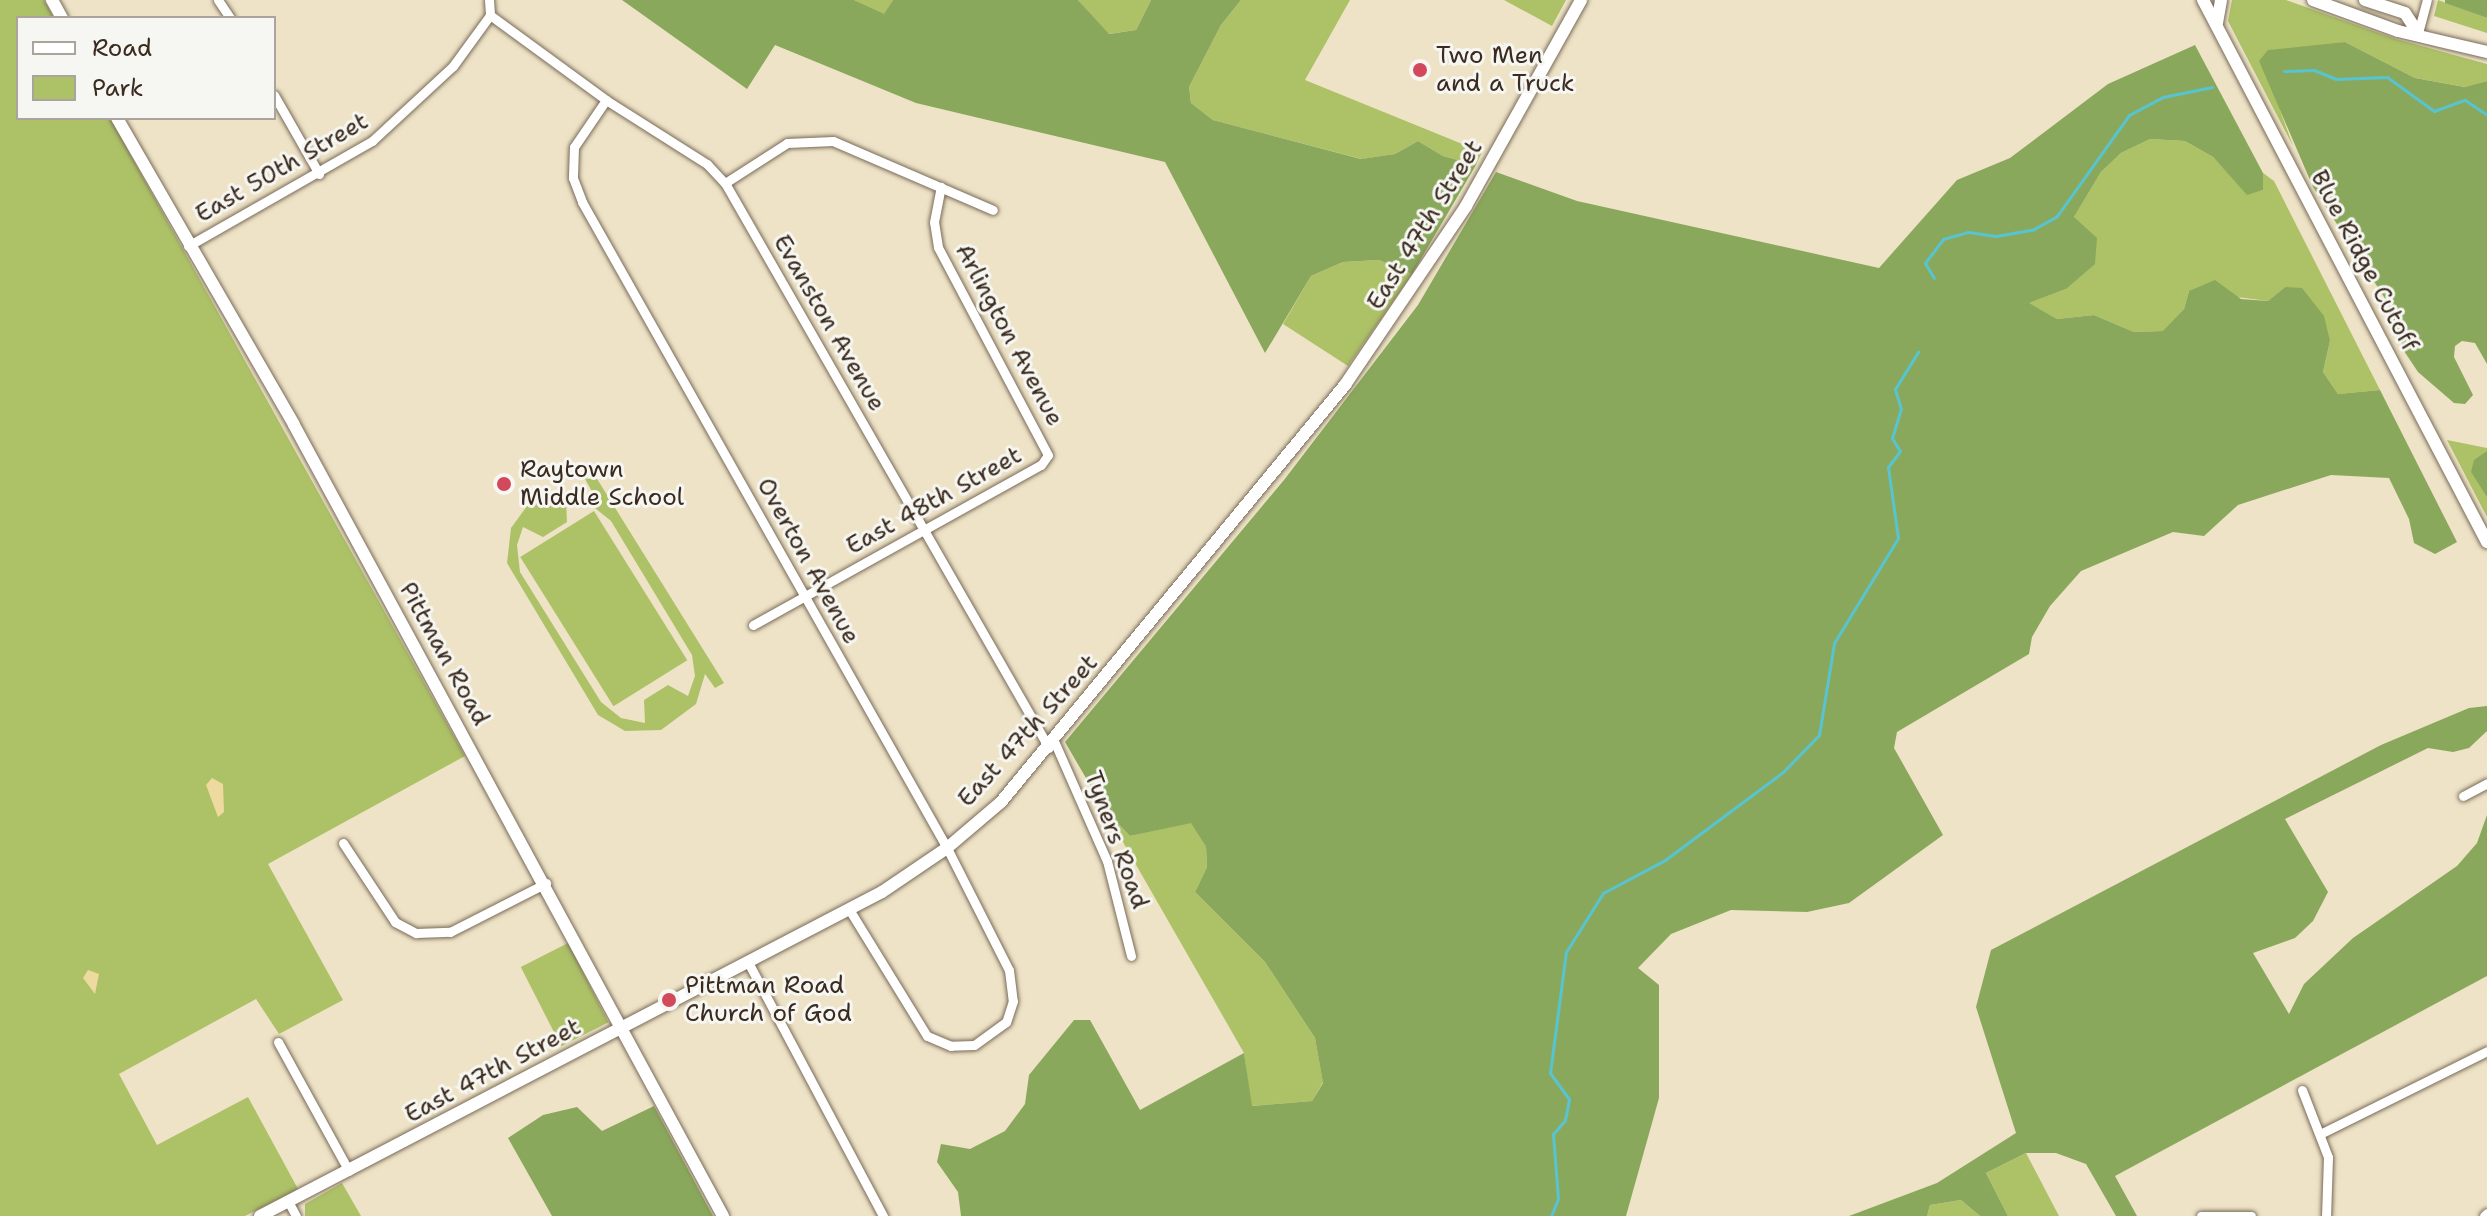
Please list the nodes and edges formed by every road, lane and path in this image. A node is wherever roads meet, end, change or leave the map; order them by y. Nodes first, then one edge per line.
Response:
1 (489, 0) edge
2 (1581, 0) edge
3 (2203, 0) edge
4 (2221, 0) edge
5 (2313, 0) edge
6 (2365, 0) edge
7 (2427, 0) edge
8 (490, 15) junction
9 (2218, 27) junction
10 (2418, 33) junction
11 (2487, 52) edge
12 (276, 99) edge
13 (606, 100) junction
14 (118, 120) edge
15 (319, 174) junction
16 (725, 183) junction
17 (941, 187) junction
18 (993, 210) dead end
19 (188, 246) junction
20 (1048, 455) joint
21 (926, 528) junction
22 (2487, 542) edge
23 (805, 595) junction
24 (753, 625) dead end
25 (1052, 744) junction
26 (2487, 783) edge
27 (2463, 796) dead end
28 (343, 843) dead end
29 (947, 848) junction
30 (546, 883) junction
31 (849, 909) junction
32 (1131, 956) dead end
33 (748, 962) junction
34 (622, 1028) junction
35 (278, 1042) dead end
36 (2487, 1051) edge
37 (2302, 1090) dead end
38 (2322, 1133) junction
39 (349, 1171) junction
40 (288, 1201) junction
41 (260, 1216) edge
42 (296, 1216) edge
43 (723, 1216) edge
44 (883, 1216) edge
45 (2201, 1216) edge
46 (2251, 1216) edge
47 (2326, 1216) edge

1 - 8 street
2 - 25 main road, East 47th Street
3 - 9 main road, Blue Ridge Cutoff
4 - 9 main road
5 - 10 main road
6 - 10 main road
7 - 10 street
8 - 13 street, Evanston Avenue
8 - 15 street, East 50th Street
9 - 22 main road, Blue Ridge Cutoff
10 - 11 main road
12 - 15 street
13 - 16 street, Evanston Avenue
13 - 23 street, Overton Avenue
14 - 19 main road, Pittman Road
15 - 19 street, East 50th Street
16 - 17 street
16 - 21 street, Evanston Avenue
17 - 18 street
17 - 20 street, Arlington Avenue
19 - 30 main road, Pittman Road
20 - 21 street, East 48th Street
21 - 23 street, East 48th Street
21 - 25 street, Evanston Avenue
23 - 24 street, East 48th Street
23 - 29 street, Overton Avenue
25 - 29 main road, East 47th Street
25 - 32 street, Tyners Road
26 - 27 street
28 - 30 street
29 - 31 main road, East 47th Street
29 - 31 street, Overton Avenue
30 - 34 main road, Pittman Road
31 - 33 main road, East 47th Street
33 - 34 main road, East 47th Street
33 - 44 street
34 - 39 main road, East 47th Street
34 - 43 main road, Pittman Road
35 - 39 street
36 - 38 street
37 - 38 street
38 - 47 street
39 - 40 main road, East 47th Street
40 - 41 main road, East 47th Street
40 - 42 street
45 - 46 street

